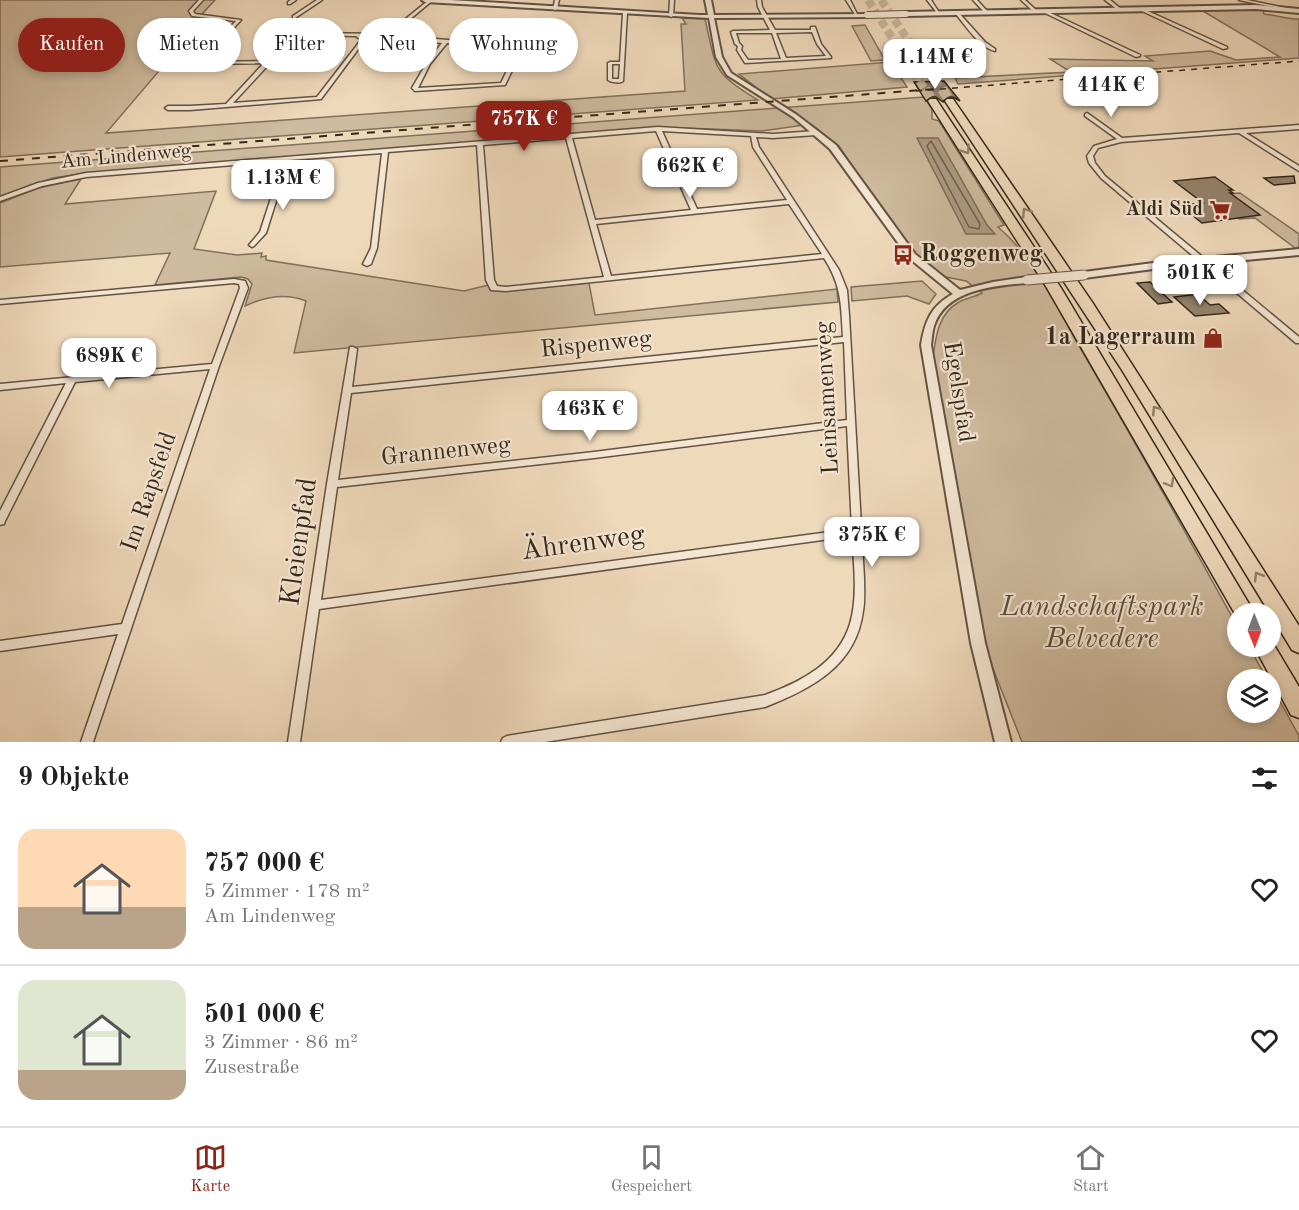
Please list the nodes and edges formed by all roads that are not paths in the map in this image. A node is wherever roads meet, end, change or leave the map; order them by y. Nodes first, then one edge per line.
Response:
1 (201, 0) edge
2 (294, 0) edge
3 (320, 0) edge
4 (425, 0) edge
5 (431, 0) edge
6 (557, 0) edge
7 (672, 0) edge
8 (708, 0) edge
9 (759, 0) edge
10 (848, 0) edge
11 (929, 0) edge
12 (975, 0) edge
13 (1023, 0) edge
14 (1107, 0) edge
15 (1240, 0) edge
16 (1249, 1) edge
17 (476, 2) edge
18 (289, 3) dead end
19 (1256, 7) junction
20 (1283, 8) junction
21 (555, 9) junction
22 (1119, 9) junction
23 (1141, 9) junction
24 (1035, 11) junction
25 (1044, 11) junction
26 (1299, 11) edge
27 (986, 12) junction
28 (625, 13) junction
29 (939, 13) junction
30 (957, 13) junction
31 (857, 15) junction
32 (671, 16) junction
33 (294, 17) dead end
34 (710, 17) junction
35 (764, 17) junction
36 (221, 18) edge
37 (410, 18) edge
38 (772, 32) junction
39 (346, 35) edge
40 (358, 36) edge
41 (437, 41) edge
42 (445, 42) junction
43 (449, 42) edge
44 (358, 46) edge
45 (1226, 48) dead end
46 (993, 50) dead end
47 (1138, 56) dead end
48 (784, 60) junction
49 (621, 63) dead end
50 (259, 72) edge
51 (509, 72) edge
52 (933, 101) tunnel mouth
53 (950, 101) tunnel mouth
54 (228, 105) junction
55 (168, 108) dead end
56 (1087, 115) dead end
57 (1299, 127) edge
58 (658, 129) junction
59 (813, 130) junction
60 (1240, 131) junction
61 (756, 135) junction
62 (569, 137) junction
63 (1121, 140) junction
64 (480, 143) junction
65 (385, 151) junction
66 (287, 159) junction
67 (1299, 169) edge
68 (0, 199) edge
69 (790, 202) junction
70 (695, 211) junction
71 (592, 222) junction
72 (252, 245) dead end
73 (1299, 252) edge
74 (826, 256) junction
75 (1204, 261) junction
76 (366, 264) dead end
77 (608, 279) junction
78 (958, 293) junction
79 (0, 302) edge
80 (847, 339) junction
81 (1299, 341) edge
82 (353, 349) dead end
83 (215, 366) junction
84 (72, 380) junction
85 (0, 387) edge
86 (348, 390) junction
87 (850, 423) junction
88 (332, 484) junction
89 (0, 521) edge
90 (856, 532) junction
91 (1239, 603) edge
92 (315, 605) junction
93 (125, 628) junction
94 (1299, 644) edge
95 (0, 646) edge
96 (1270, 657) edge
97 (1299, 708) edge
98 (87, 742) edge
99 (294, 742) edge
100 (507, 742) edge
101 (1004, 742) edge

1 - 36 street
2 - 18 street
3 - 33 street
4 - 5 street
5 - 17 street
5 - 37 street
6 - 21 street
7 - 32 street
8 - 34 street
9 - 35 street
10 - 31 street
11 - 29 street
12 - 27 street
13 - 24 street
14 - 22 street
15 - 16 street
15 - 19 street
16 - 19 street
16 - 20 street
17 - 21 street
19 - 20 street
19 - 23 street
20 - 26 street
21 - 28 street
22 - 23 street
22 - 25 street
23 - 45 street
24 - 25 street
24 - 27 street
25 - 47 street
27 - 30 street
28 - 32 street
28 - 49 street
29 - 30 street
29 - 31 street, bridge
30 - 46 street
31 - 35 street
32 - 34 street
34 - 35 street
34 - 59 street
35 - 38 street
38 - 48 street
38 - 48 street
38 - 48 street
39 - 40 street
41 - 42 street
42 - 43 street
42 - 51 street
44 - 54 street
50 - 54 street
52 -> 91 highway
94 -> 53 highway
54 - 55 street
56 - 63 street
57 - 60 street
58 - 61 street, Am Lindenweg
58 - 62 street, Am Lindenweg
58 - 70 street
59 - 61 street, Am Lindenweg
59 - 78 street
60 - 63 street
60 - 67 street
61 - 69 street, Leinsamenweg
62 - 64 street, Am Lindenweg
62 - 71 street
63 - 75 street
64 - 65 street, Am Lindenweg
64 - 77 street
65 - 66 street, Am Lindenweg
65 - 76 street
66 - 68 street, Am Lindenweg
66 - 72 street
69 - 70 street
69 - 74 street, Leinsamenweg
70 - 71 street
71 - 77 street
73 - 75 street
74 - 77 street
74 - 80 street, Leinsamenweg
75 - 78 street, bridge
75 - 81 street
78 - 101 street, Egelspfad
79 - 83 street, Im Rapsfeld
80 - 86 street, Rispenweg
80 - 87 street, Leinsamenweg
82 - 86 street, Kleienpfad
83 - 84 street
83 - 93 street, Im Rapsfeld
84 - 85 street
84 - 89 street
86 - 88 street, Kleienpfad
87 - 88 street, Grannenweg
87 - 90 street, Leinsamenweg
88 - 92 street, Kleienpfad
90 - 92 street, Ährenweg
90 - 100 street, Leinsamenweg
92 - 99 street, Kleienpfad
93 - 95 street
93 - 98 street, Im Rapsfeld
96 - 97 highway

